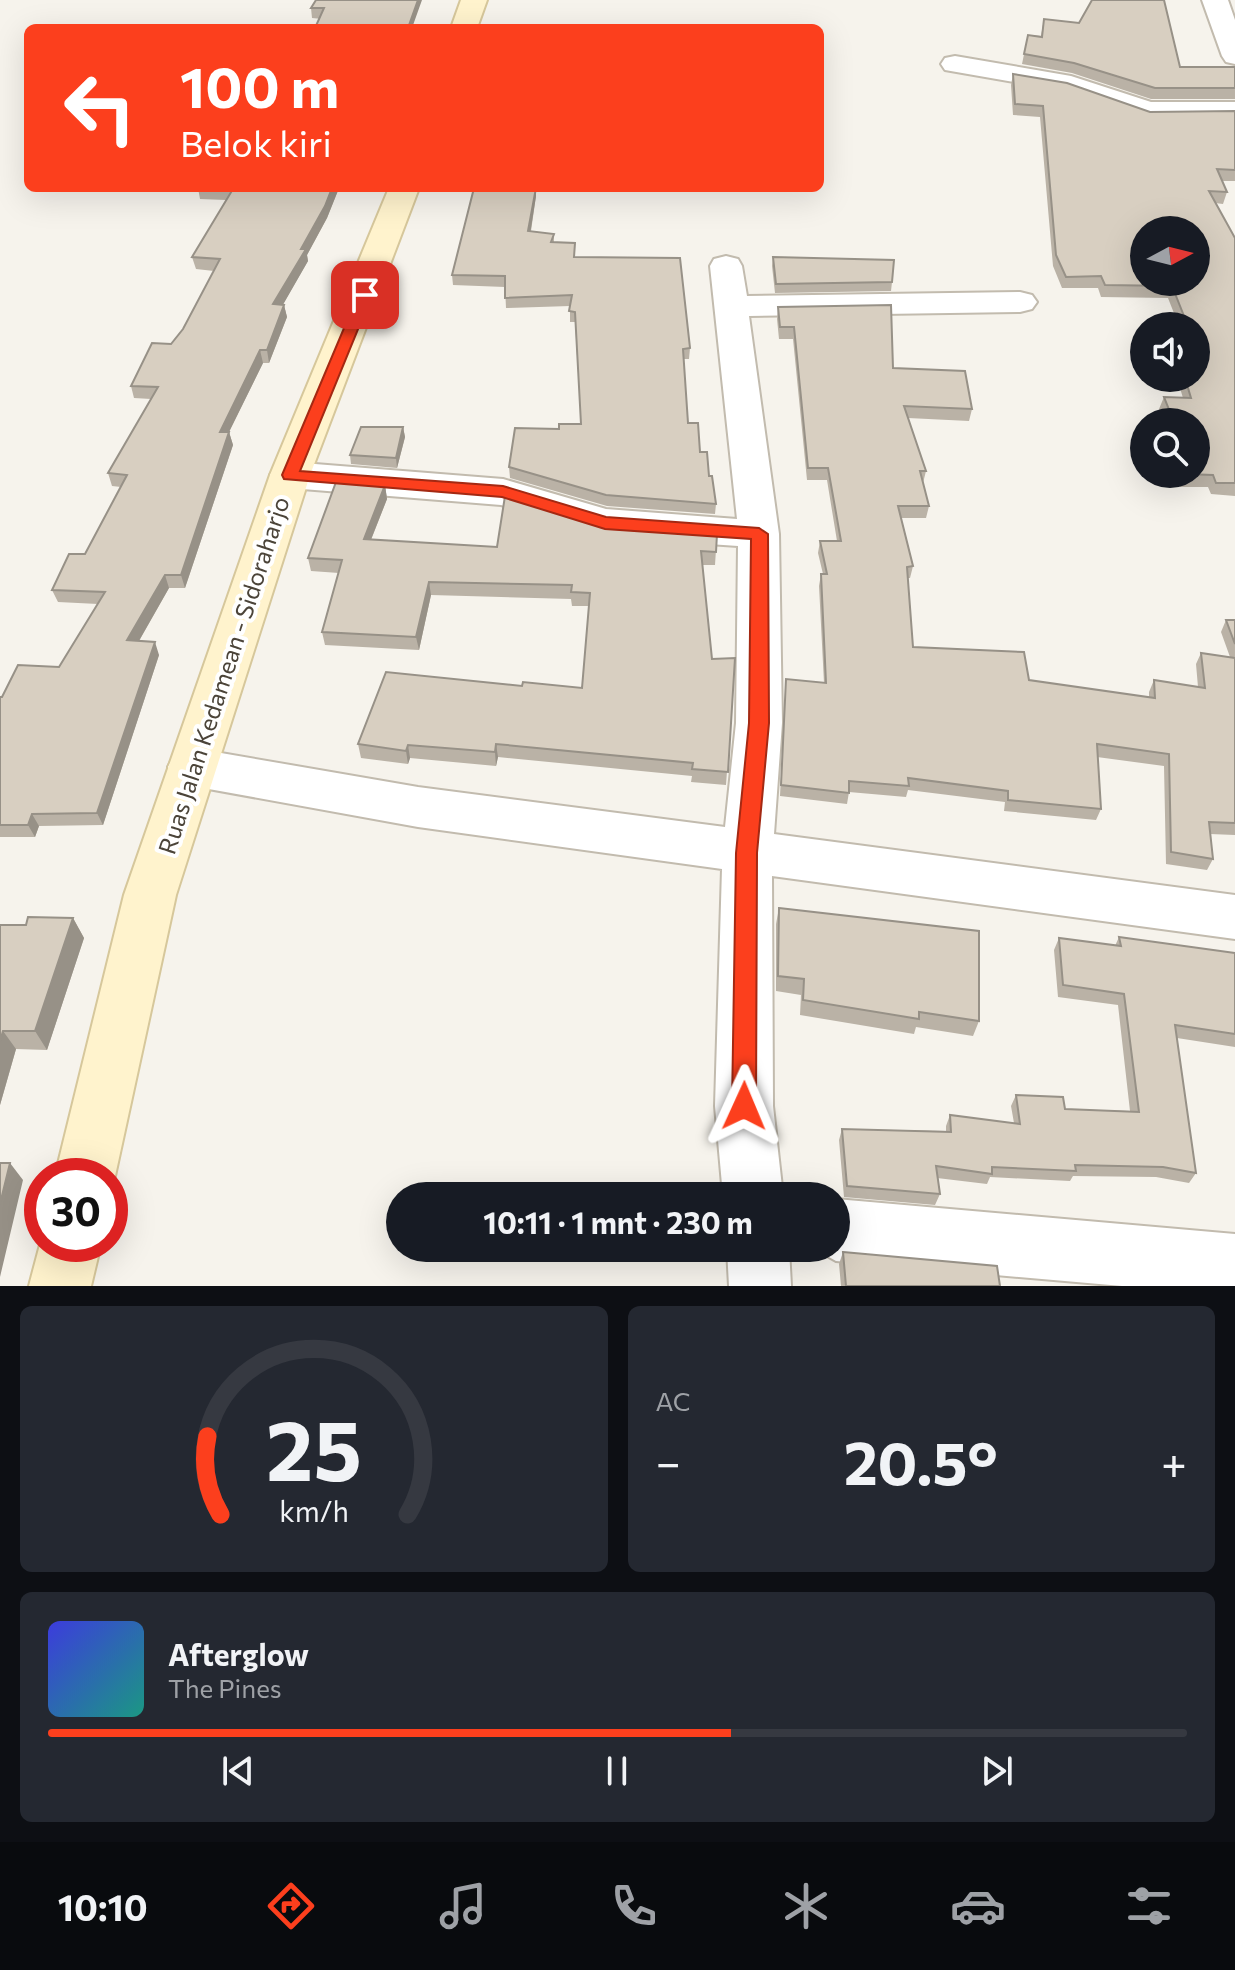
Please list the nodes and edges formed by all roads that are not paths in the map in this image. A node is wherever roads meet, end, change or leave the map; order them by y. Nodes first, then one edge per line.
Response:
1 (474, 0) edge
2 (1215, 0) edge
3 (465, 24) edge
4 (1235, 56) edge
5 (955, 64) dead end
6 (1235, 111) edge
7 (402, 192) edge
8 (726, 266) dead end
9 (1020, 302) dead end
10 (732, 306) junction
11 (290, 475) junction
12 (759, 534) junction
13 (192, 767) junction
14 (747, 853) junction
15 (1235, 917) edge
16 (89, 1158) edge
17 (752, 1182) edge
18 (850, 1231) edge
19 (66, 1262) edge
20 (759, 1262) edge
21 (1235, 1265) edge
22 (60, 1286) edge
23 (760, 1286) edge

1 - 3 main road
2 - 4 street
5 - 6 street
7 - 11 main road, Ruas Jalan Kedamean - Sidoraharjo
8 - 10 street
9 - 10 street
10 - 12 street
11 - 12 street
11 - 13 main road, Ruas Jalan Kedamean - Sidoraharjo
12 - 14 street
13 - 14 street
13 - 16 main road, Ruas Jalan Kedamean - Sidoraharjo
14 - 15 street
14 - 17 street
18 - 21 street
19 - 22 main road
20 - 23 street

